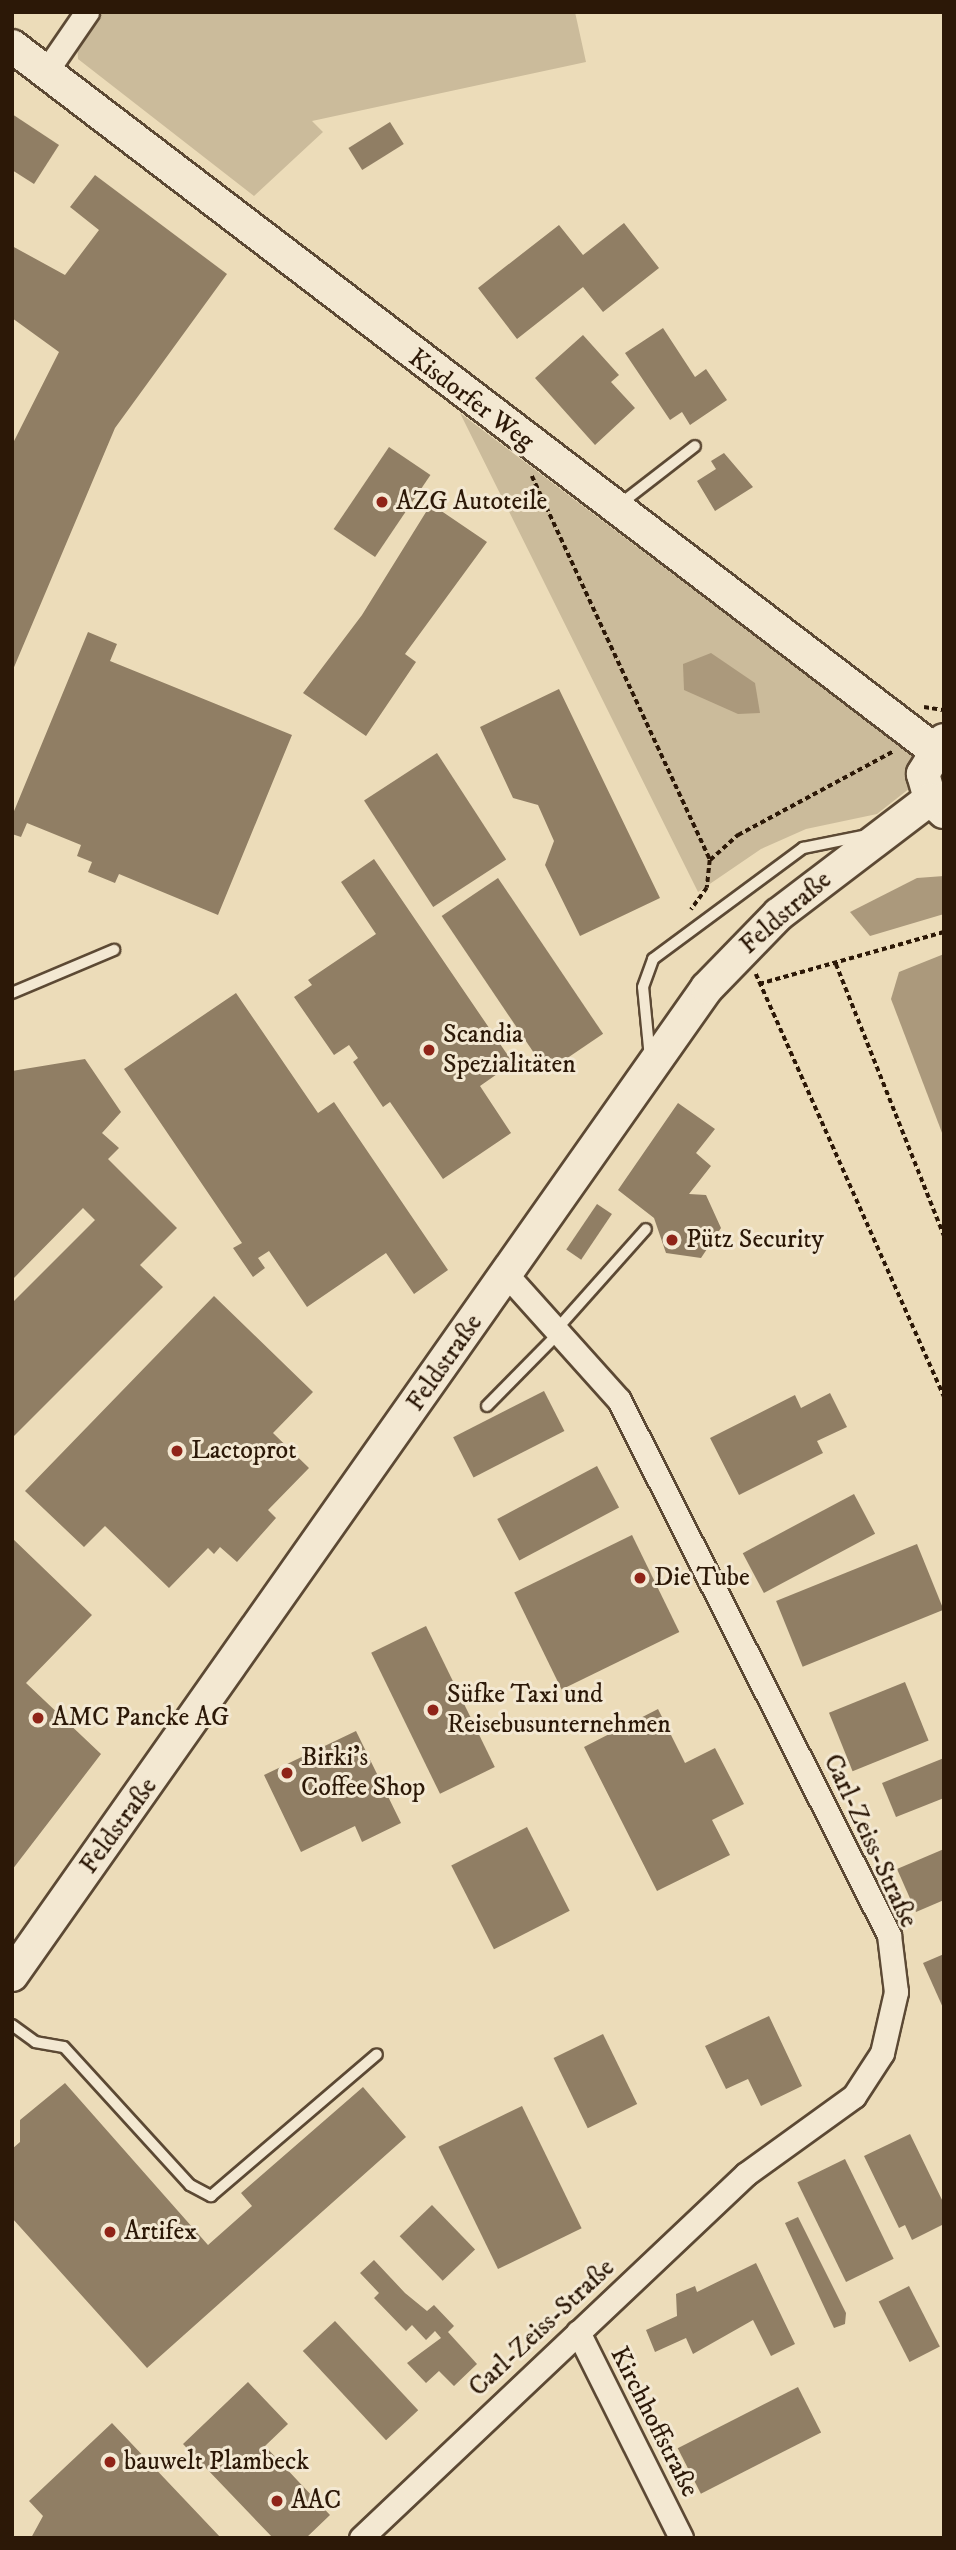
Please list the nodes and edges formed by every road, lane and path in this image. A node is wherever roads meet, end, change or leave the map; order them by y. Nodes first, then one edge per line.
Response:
1 (87, 12) edge
2 (12, 46) edge
3 (45, 73) junction
4 (695, 446) dead end
5 (528, 468) dead end
6 (615, 510) junction
7 (944, 710) edge
8 (926, 732) edge
9 (937, 806) edge
10 (885, 833) junction
11 (710, 860) junction
12 (944, 932) edge
13 (665, 946) junction
14 (743, 947) junction
15 (114, 950) dead end
16 (836, 964) junction
17 (760, 984) junction
18 (12, 993) edge
19 (651, 1067) junction
20 (646, 1229) dead end
21 (944, 1235) edge
22 (507, 1275) junction
23 (558, 1332) junction
24 (944, 1397) edge
25 (486, 1406) dead end
26 (12, 1975) edge
27 (12, 2025) edge
28 (377, 2054) dead end
29 (578, 2332) junction
30 (361, 2538) edge
31 (681, 2538) edge

1 - 3 street
2 - 3 street, Kisdorfer Weg
3 - 6 street, Kisdorfer Weg
4 - 6 lane
5 - 11 path
6 - 8 street, Kisdorfer Weg
7 - 8 path
8 - 9 street
8 - 11 path
9 - 10 street, Feldstraße
10 - 13 lane
10 - 14 street, Feldstraße
11 - 13 path
12 - 16 path
13 - 19 lane
14 - 17 path
14 - 19 street, Feldstraße
15 - 18 lane
16 - 17 path
16 - 21 path
17 - 24 path
19 - 22 street, Feldstraße
20 - 23 lane
22 - 23 street, Carl-Zeiss-Straße
22 - 26 street, Feldstraße
23 - 25 lane
23 - 29 street, Carl-Zeiss-Straße
27 - 28 lane
29 - 30 street, Carl-Zeiss-Straße
29 - 31 street, Kirchhoffstraße

